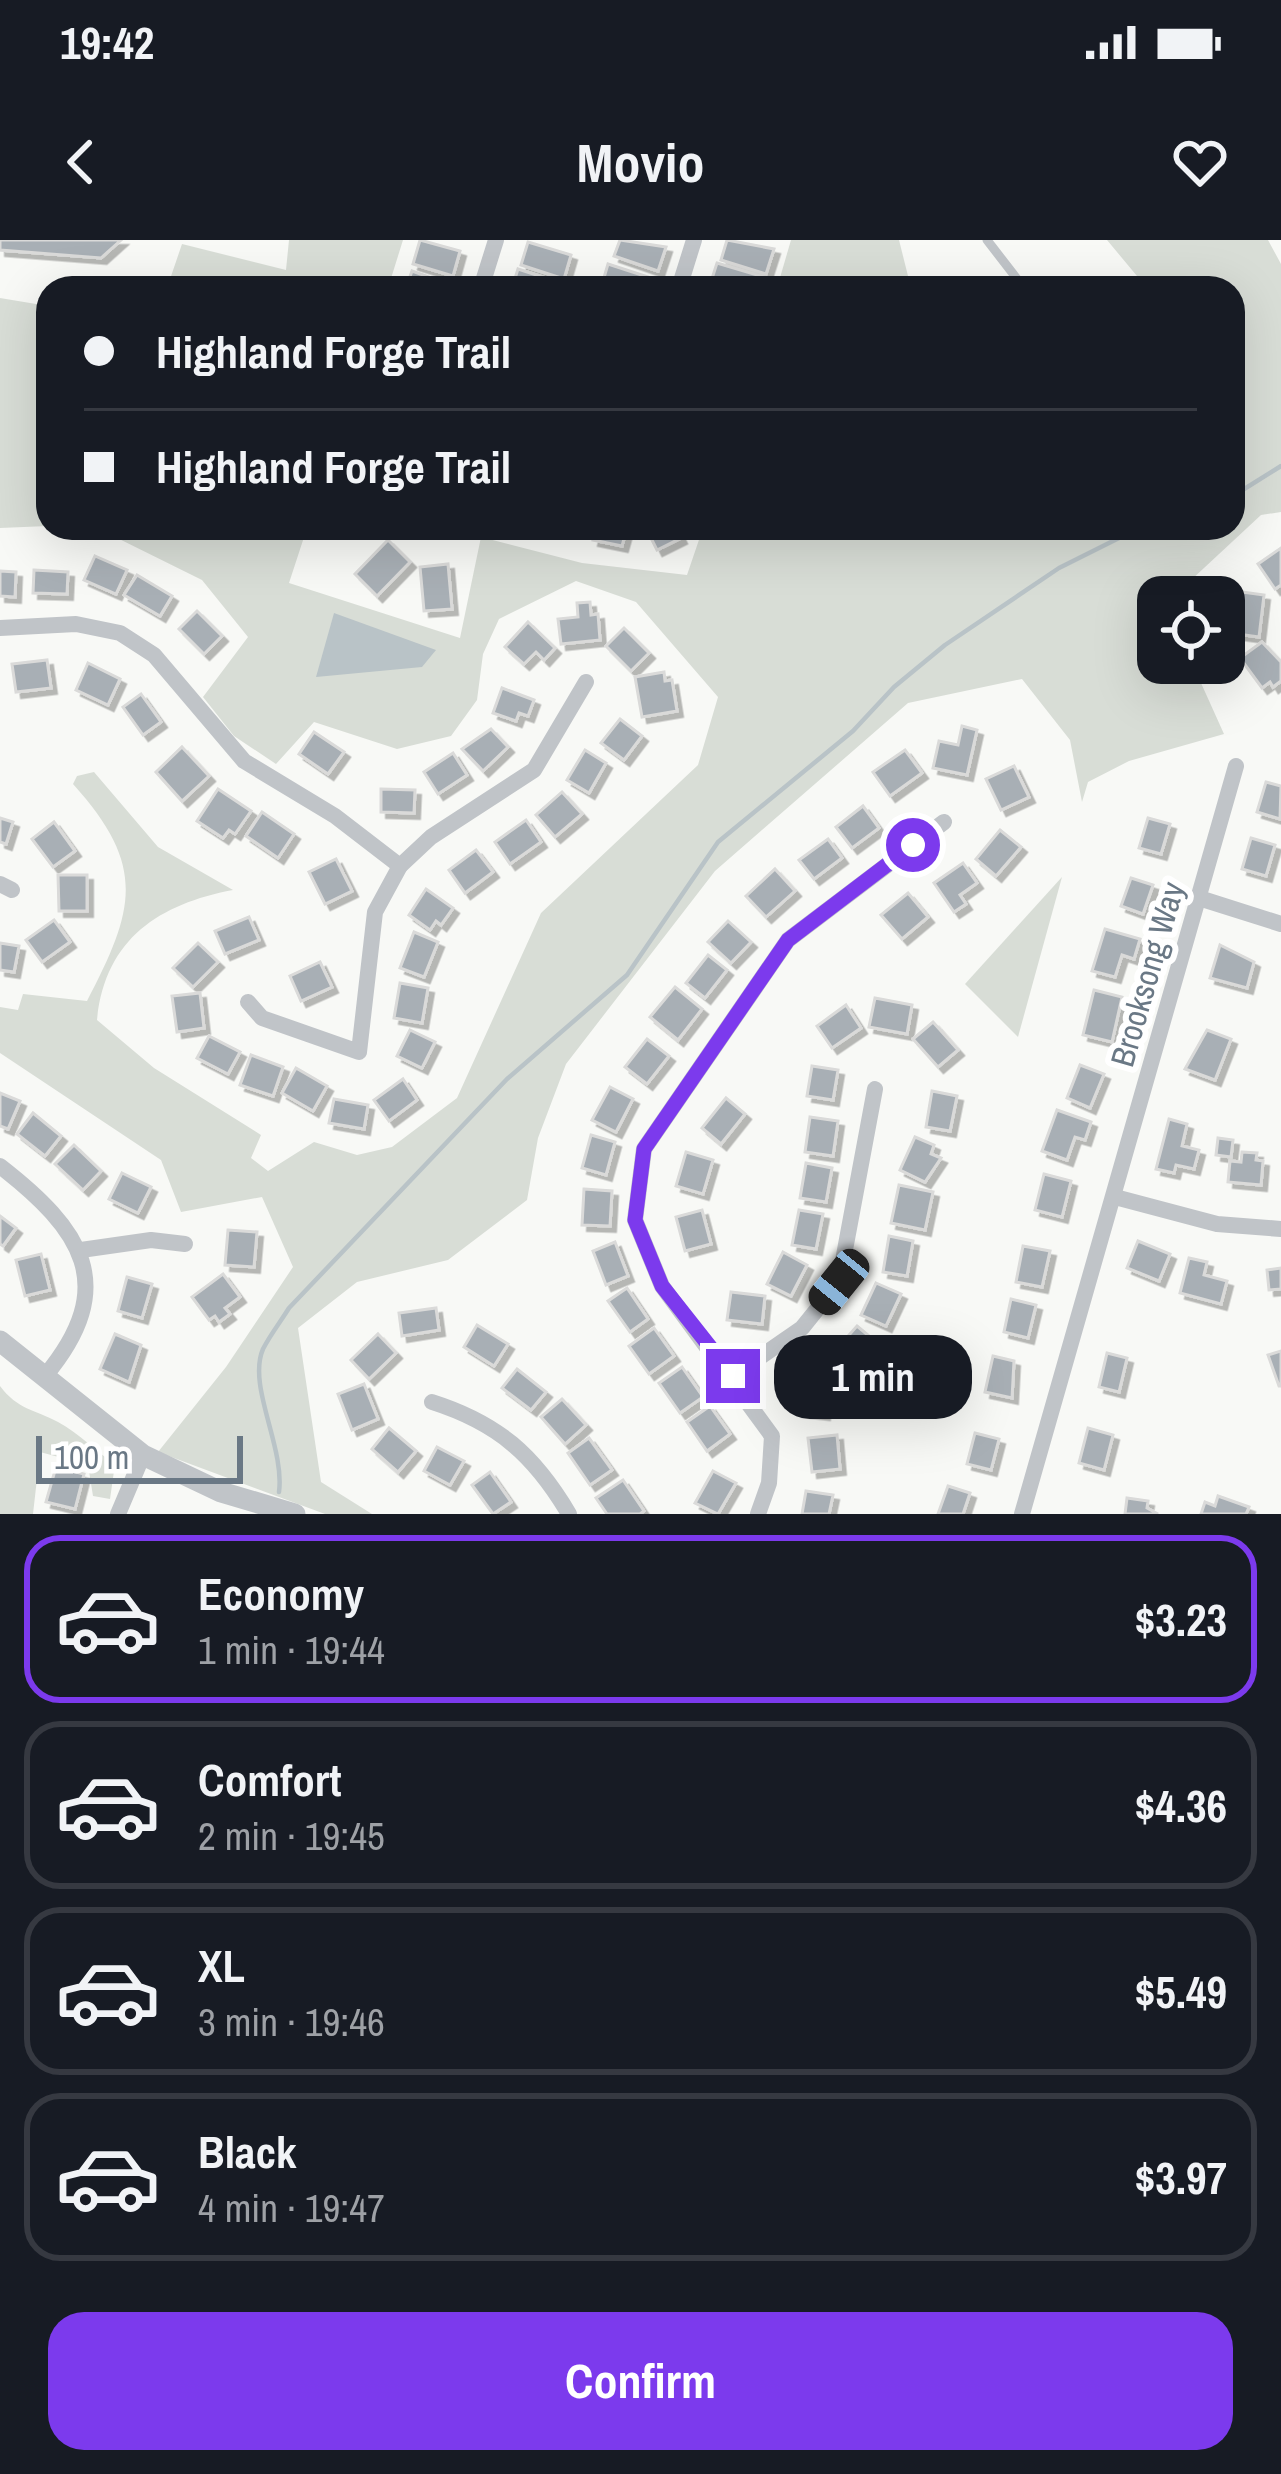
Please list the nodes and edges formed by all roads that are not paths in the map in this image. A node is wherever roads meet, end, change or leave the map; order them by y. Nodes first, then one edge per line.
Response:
1 (496, 240) edge
2 (694, 240) edge
3 (987, 240) edge
4 (485, 276) edge
5 (683, 276) edge
6 (1015, 276) edge
7 (0, 628) edge
8 (586, 682) dead end
9 (1236, 766) dead end
10 (944, 821) dead end
11 (400, 866) junction
12 (1199, 898) junction
13 (1281, 924) edge
14 (248, 1002) dead end
15 (875, 1089) dead end
16 (0, 1166) edge
17 (1115, 1197) junction
18 (1281, 1229) edge
19 (185, 1244) dead end
20 (81, 1250) junction
21 (0, 1341) edge
22 (45, 1376) junction
23 (733, 1376) junction
24 (432, 1402) dead end
25 (143, 1455) junction
26 (118, 1514) edge
27 (295, 1514) edge
28 (569, 1514) edge
29 (758, 1514) edge
30 (1022, 1514) edge

1 - 4 street
2 - 5 street
3 - 6 lane
7 - 11 street
8 - 11 street
9 - 12 street, Brooksong Way
10 - 23 street
11 - 14 street
12 - 13 street
12 - 17 street, Brooksong Way
15 - 23 street
16 - 20 street
17 - 18 street
17 - 30 street, Brooksong Way
19 - 20 street
20 - 22 street
21 - 22 street
22 - 25 street
23 - 29 street
24 - 28 street
25 - 26 street
25 - 27 street

